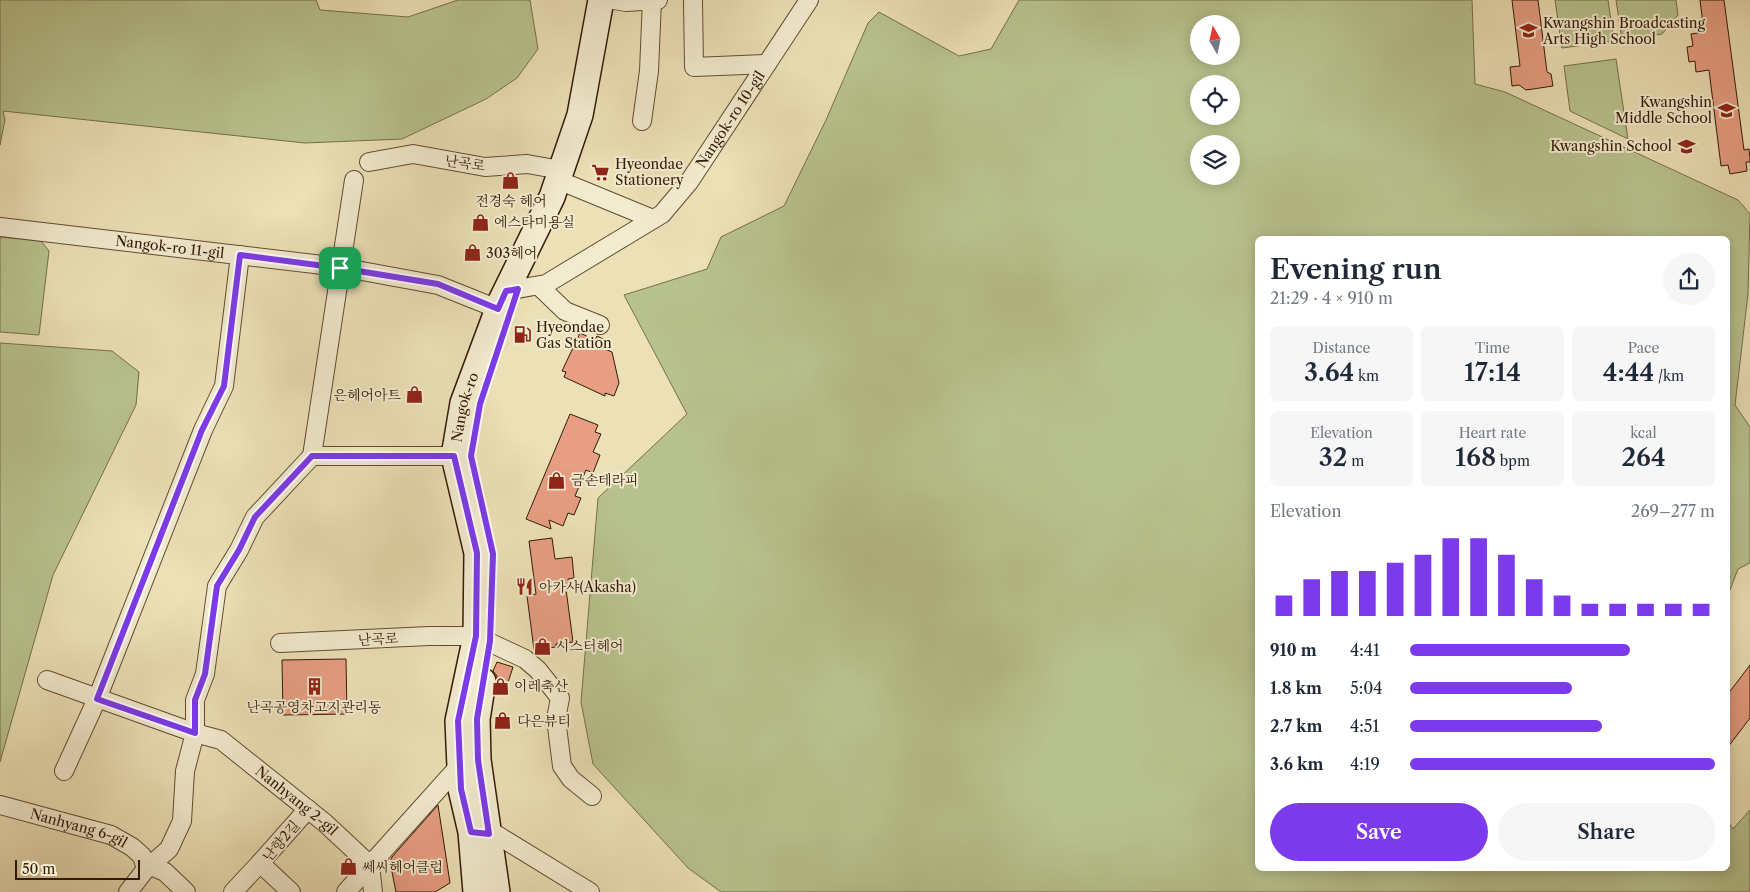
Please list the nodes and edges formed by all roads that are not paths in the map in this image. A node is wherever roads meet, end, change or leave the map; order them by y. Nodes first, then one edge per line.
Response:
1 (601, 0) edge
2 (613, 0) edge
3 (652, 0) edge
4 (658, 0) edge
5 (693, 0) edge
6 (809, 0) edge
7 (767, 64) junction
8 (642, 121) dead end
9 (369, 162) dead end
10 (562, 178) junction
11 (354, 180) dead end
12 (653, 219) junction
13 (0, 227) edge
14 (240, 255) junction
15 (340, 268) junction
16 (515, 294) junction
17 (600, 325) dead end
18 (312, 456) junction
19 (454, 456) junction
20 (483, 639) junction
21 (280, 643) dead end
22 (47, 680) dead end
23 (97, 699) junction
24 (195, 733) junction
25 (460, 765) junction
26 (64, 771) dead end
27 (592, 796) dead end
28 (1, 809) edge
29 (308, 809) junction
30 (480, 833) junction
31 (260, 862) junction
32 (370, 865) junction
33 (148, 867) junction
34 (128, 892) edge
35 (186, 892) edge
36 (233, 892) edge
37 (291, 892) edge
38 (346, 892) edge
39 (373, 892) edge
40 (476, 892) edge
41 (497, 892) edge
42 (590, 892) edge

1 - 10 main road, Nangok-ro
2 - 3 street
2 - 10 main road, Nangok-ro
3 - 4 street
3 - 8 street
5 - 7 street
6 - 7 street, Nangok-ro 10-gil
7 - 12 street, Nangok-ro 10-gil
9 - 10 street, 난곡로
10 - 12 street, 난곡로
10 - 16 main road, Nangok-ro
11 - 15 street
12 - 16 street, Nangok-ro 10-gil
13 - 14 street, Nangok-ro 11-gil
14 - 15 street, Nangok-ro 11-gil
14 - 23 street
15 - 16 street, Nangok-ro 11-gil
15 - 18 street
16 - 17 street
16 - 19 main road, Nangok-ro
16 - 20 main road, Nangok-ro
18 - 19 street
18 - 24 street
19 - 20 main road, Nangok-ro
20 - 21 street, 난곡로
20 - 25 main road, Nangok-ro
20 - 27 street
20 - 30 main road, Nangok-ro
22 - 23 street, Nanhyang 2-gil
23 - 24 street, Nanhyang 2-gil
23 - 26 street
24 - 29 street, Nanhyang 2-gil
24 - 33 street
25 - 30 main road, Nangok-ro
25 - 32 street
28 - 33 street, Nanhyang 6-gil
29 - 31 street, 난향2길
29 - 32 street, Nanhyang 2-gil
30 - 40 main road, Nangok-ro
30 - 41 main road, Nangok-ro
30 - 42 street
31 - 36 street
31 - 37 street, 난향2길
32 - 38 street
32 - 39 street
33 - 34 street
33 - 35 street

